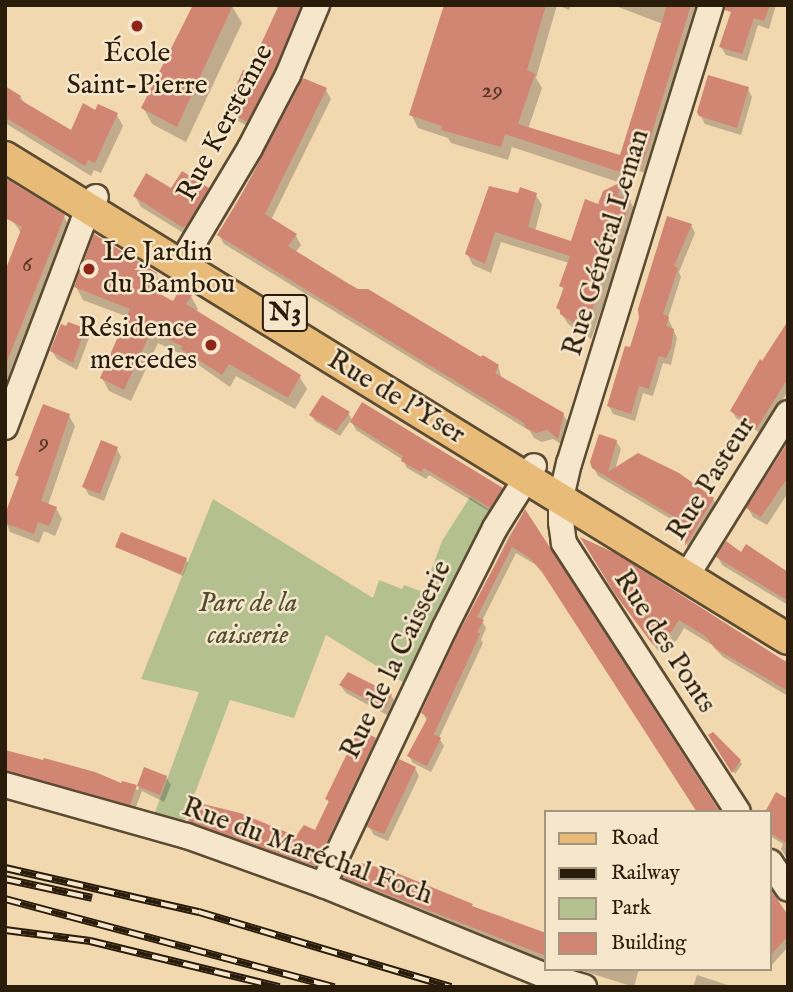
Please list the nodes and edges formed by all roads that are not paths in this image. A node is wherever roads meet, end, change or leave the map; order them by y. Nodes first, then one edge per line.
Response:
1 (317, 5) edge
2 (710, 5) edge
3 (5, 141) edge
4 (5, 157) edge
5 (92, 203) junction
6 (184, 259) junction
7 (788, 413) edge
8 (5, 427) edge
9 (530, 471) junction
10 (563, 492) junction
11 (690, 571) junction
12 (788, 622) edge
13 (788, 639) edge
14 (8, 793) edge
15 (737, 810) edge
16 (772, 865) edge
17 (323, 885) junction
18 (788, 889) edge
19 (584, 987) edge

1 - 6 street, Rue Kerstenne
2 - 10 street, Rue Général Leman
3 - 5 main road, Rue de l'Yser / N3
4 - 5 main road, Rue de l'Yser / N3
5 - 6 main road, Rue de l'Yser / N3
5 - 8 street
6 - 9 main road, Rue de l'Yser / N3
7 - 11 street, Rue Pasteur
9 - 10 main road, Rue de l'Yser / N3
9 - 17 street, Rue de la Caisserie
10 - 11 main road, Rue de l'Yser / N3
10 - 15 street, Rue des Ponts
11 - 12 main road, Rue de l'Yser / N3
11 - 13 main road, Rue de l'Yser / N3
14 - 17 street, Rue du Maréchal Foch
16 - 18 street
17 - 19 street, Rue du Maréchal Foch

